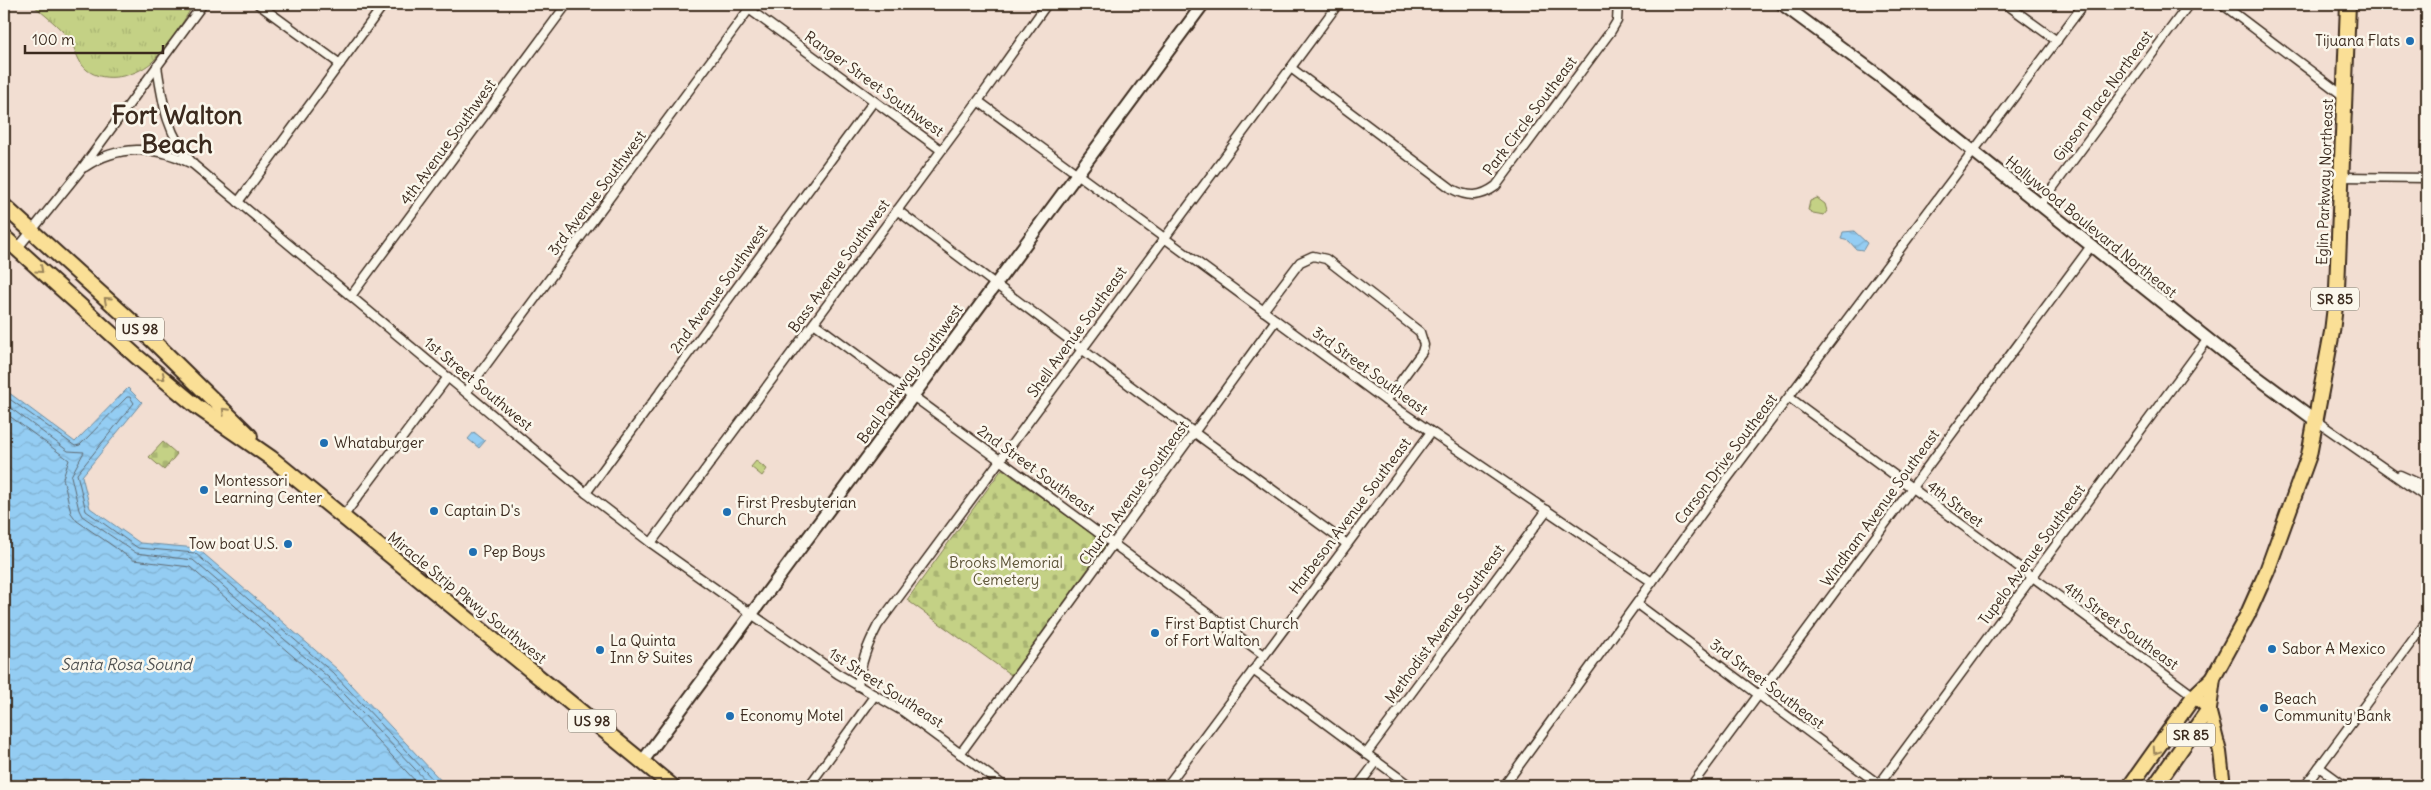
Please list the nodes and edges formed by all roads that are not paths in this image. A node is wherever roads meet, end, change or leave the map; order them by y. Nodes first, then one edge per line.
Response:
1 (258, 4) edge
2 (384, 4) edge
3 (567, 4) edge
4 (742, 4) edge
5 (1047, 4) edge
6 (1203, 4) edge
7 (1338, 4) edge
8 (1618, 4) edge
9 (2006, 4) edge
10 (2084, 4) edge
11 (2189, 4) edge
12 (2222, 4) edge
13 (2348, 4) edge
14 (201, 5) edge
15 (1787, 5) edge
16 (749, 9) junction
17 (2057, 41) junction
18 (340, 64) junction
19 (157, 66) junction
20 (1291, 68) junction
21 (2344, 97) junction
22 (978, 101) junction
23 (874, 102) junction
24 (942, 150) junction
25 (1974, 152) junction
26 (194, 165) junction
27 (80, 171) junction
28 (1077, 174) junction
29 (2342, 176) junction
30 (2427, 178) edge
31 (238, 202) junction
32 (2040, 205) junction
33 (4, 206) edge
34 (897, 210) junction
35 (31, 232) junction
36 (4, 237) edge
37 (1165, 238) junction
38 (2092, 246) junction
39 (17, 249) junction
40 (995, 284) junction
41 (351, 296) junction
42 (1264, 311) junction
43 (1276, 320) junction
44 (814, 323) junction
45 (2208, 339) junction
46 (1082, 349) junction
47 (448, 377) junction
48 (466, 392) junction
49 (913, 396) junction
50 (1790, 398) junction
51 (1386, 401) junction
52 (2315, 420) junction
53 (1431, 432) junction
54 (1195, 433) junction
55 (271, 458) junction
56 (1000, 460) junction
57 (2384, 469) junction
58 (2427, 487) edge
59 (1911, 488) junction
60 (586, 493) junction
61 (2427, 498) edge
62 (1546, 510) junction
63 (342, 518) junction
64 (651, 543) junction
65 (1114, 544) junction
66 (1347, 544) junction
67 (2032, 578) junction
68 (1652, 582) junction
69 (1637, 604) junction
70 (751, 614) junction
71 (2427, 621) edge
72 (1264, 655) junction
73 (1253, 670) junction
74 (2213, 678) junction
75 (858, 686) junction
76 (1758, 695) junction
77 (875, 696) junction
78 (2194, 696) junction
79 (2209, 709) junction
80 (960, 754) junction
81 (1366, 754) junction
82 (642, 762) junction
83 (1377, 762) junction
84 (2319, 767) junction
85 (672, 786) edge
86 (810, 786) edge
87 (1004, 786) edge
88 (1167, 786) edge
89 (1358, 786) edge
90 (1410, 786) edge
91 (1504, 786) edge
92 (1691, 786) edge
93 (1879, 786) edge
94 (2130, 786) edge
95 (2155, 786) edge
96 (2224, 786) edge
97 (2305, 786) edge
98 (2345, 786) edge

1 - 18 street
2 - 18 street
3 - 41 street, 4th Avenue Southwest
4 - 16 street, Ranger Street Southwest
5 - 22 street, Bass Avenue Southwest
6 - 28 main road, Beal Parkway Southwest
7 - 20 street, Shell Avenue Southeast
8 - 20 street, Park Circle Southeast
9 - 17 street
10 - 17 street, Carson Drive Southeast
11 - 32 street, Gipson Place Northeast
12 - 21 street
13 - 21 highway, Eglin Parkway Northeast / SR 85
14 - 19 street
15 - 25 main road, Hollywood Boulevard Northeast
16 - 23 street, Ranger Street Southwest
16 - 48 street, 3rd Avenue Southwest
17 - 25 street, Carson Drive Southeast
18 - 31 street
19 - 26 street, 1st Street Southwest
19 - 27 street
20 - 37 street, Shell Avenue Southeast
21 - 29 highway, Eglin Parkway Northeast / SR 85
22 - 24 street, Bass Avenue Southwest
22 - 28 street, 3rd Street Southeast
23 - 24 street, Ranger Street Southwest
23 - 60 street, 2nd Avenue Southwest
24 - 34 street, Bass Avenue Southwest
25 - 32 main road, Hollywood Boulevard Northeast
25 - 50 street, Carson Drive Southeast
26 - 27 street, 1st Street Southwest
26 - 31 street, 1st Street Southwest
27 - 35 street
28 - 37 street, 3rd Street Southeast
28 - 40 main road, Beal Parkway Southwest
29 - 30 street
29 - 52 highway, Eglin Parkway Northeast / SR 85
31 - 41 street, 1st Street Southwest
32 - 38 main road, Hollywood Boulevard Northeast
33 - 35 highway, Miracle Strip Pkwy Southwest / US 98
34 - 40 street
34 - 44 street, Bass Avenue Southwest
35 - 39 street
55 -> 35 highway, Miracle Strip Pkwy Southwest / US 98
36 - 39 highway, Miracle Strip Pkwy Southwest / US 98
37 - 42 street, 3rd Street Southeast
37 - 46 street, Shell Avenue Southeast
38 - 45 main road, Hollywood Boulevard Northeast
38 - 59 street, Windham Avenue Southeast
39 -> 55 highway, Miracle Strip Pkwy Southwest / US 98
40 - 46 street
40 - 49 main road, Beal Parkway Southwest
41 - 47 street, 1st Street Southwest
42 - 43 street, 3rd Street Southeast
42 - 51 street
43 - 51 street, 3rd Street Southeast
43 - 54 street, Church Avenue Southeast
44 - 49 street, 2nd Street Southeast
44 - 64 street, Bass Avenue Southwest
45 - 52 main road, Hollywood Boulevard Northeast
45 - 67 street, Tupelo Avenue Southeast
46 - 54 street
46 - 56 street, Shell Avenue Southeast
47 - 48 street, 1st Street Southwest
47 - 63 street
48 - 60 street, 1st Street Southwest
49 - 56 street, 2nd Street Southeast
49 - 70 main road, Beal Parkway Southwest
50 - 59 street, 4th Street
50 - 68 street, Carson Drive Southeast
51 - 53 street, 3rd Street Southeast
52 - 57 street, Hollywood Boulevard Northeast
52 - 74 highway, SR 85
53 - 62 street, 3rd Street Southeast
53 - 66 street, Harbeson Avenue Southeast
54 - 65 street, Church Avenue Southeast
54 - 66 street
55 - 63 highway, Miracle Strip Pkwy Southwest / US 98
56 - 65 street, 2nd Street Southeast
56 - 75 street, Shell Avenue Southeast
57 - 58 street, Hollywood Boulevard Northeast
57 - 61 street, Hollywood Boulevard Northeast
59 - 67 street, 4th Street
59 - 76 street, Windham Avenue Southeast
60 - 64 street, 1st Street Southwest
62 - 68 street, 3rd Street Southeast
62 - 81 street, Methodist Avenue Southeast
63 - 82 highway, Miracle Strip Pkwy Southwest / US 98
64 - 70 street, 1st Street Southwest
65 - 72 street, 2nd Street Southeast
65 - 80 street, Church Avenue Southeast
66 - 72 street, Harbeson Avenue Southeast
67 - 78 street, 4th Street Southeast
67 - 93 street, Tupelo Avenue Southeast
68 - 69 street, Carson Drive Southeast
69 - 76 street, 3rd Street Southeast
69 - 91 street, Carson Drive Southeast
70 - 75 street, 1st Street Southeast
70 - 82 main road, Beal Parkway Southwest
71 - 84 street
72 - 73 street, Harbeson Avenue Southeast
73 - 81 street
73 - 88 street, Harbeson Avenue Southeast
74 - 78 highway, SR 85
74 - 79 highway, SR 85
75 - 77 street, 1st Street Southeast
76 - 92 street, Windham Avenue Southeast
76 - 93 street, 3rd Street Southeast
77 - 80 street, 1st Street Southeast
77 - 86 street
78 - 79 main road
78 -> 94 highway, SR 85
79 - 95 highway, SR 85
79 - 96 main road
80 - 87 street, 1st Street Southeast
81 - 83 street
82 - 85 highway, US 98
83 - 89 street
83 - 90 street
84 - 97 street
84 - 98 street

